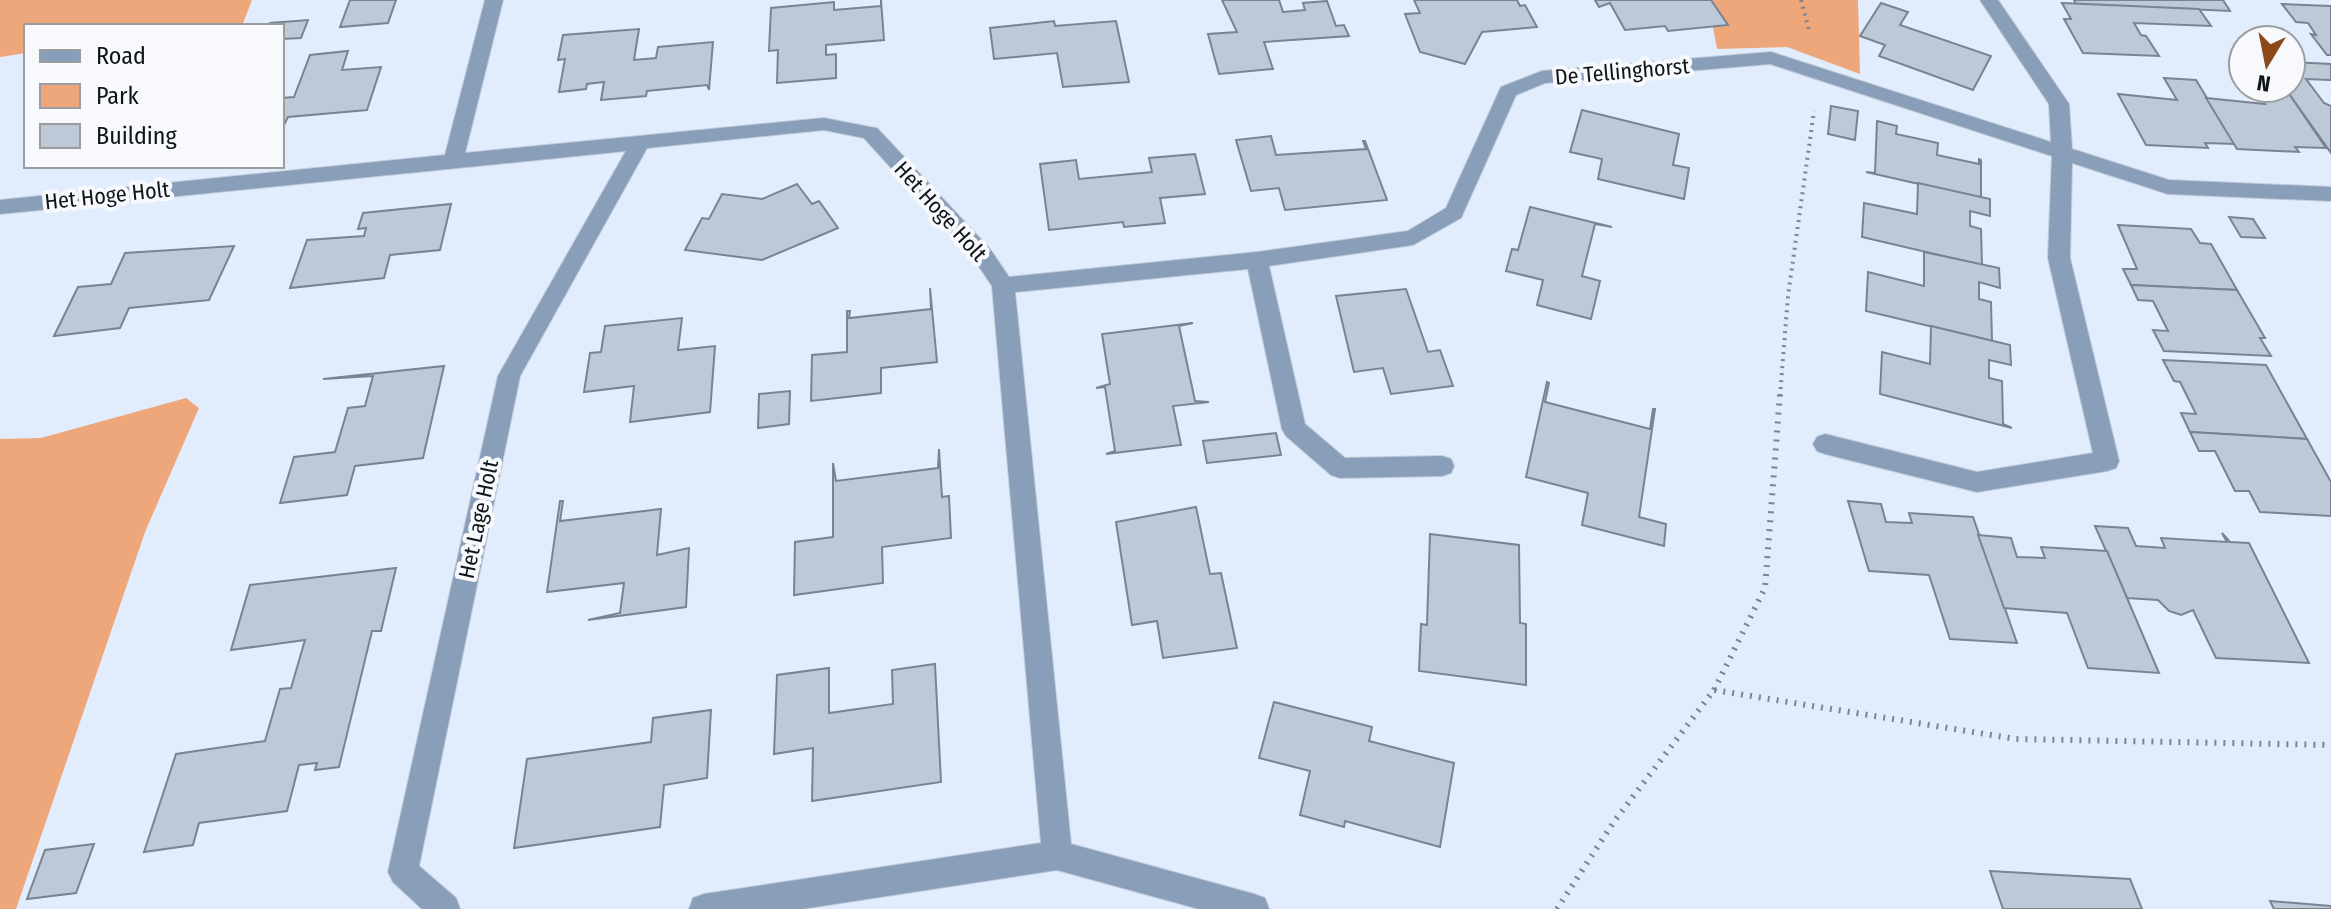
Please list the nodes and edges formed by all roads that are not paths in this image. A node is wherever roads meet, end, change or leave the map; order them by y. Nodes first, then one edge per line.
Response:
1 (494, 0) edge
2 (1989, 0) edge
3 (641, 141) junction
4 (2062, 153) junction
5 (453, 162) junction
6 (2331, 194) edge
7 (0, 207) edge
8 (1257, 260) junction
9 (1003, 285) junction
10 (1825, 444) dead end
11 (1442, 466) dead end
12 (1057, 855) junction
13 (445, 909) edge
14 (704, 909) edge
15 (1254, 909) edge

1 - 5 street
2 - 4 street
3 - 5 street, Het Hoge Holt
3 - 9 street, Het Hoge Holt
3 - 13 street, Het Lage Holt
4 - 6 street, De Tellinghorst
4 - 8 street, De Tellinghorst
4 - 10 street
5 - 7 street, Het Hoge Holt
8 - 9 street, De Tellinghorst
8 - 11 street
9 - 12 street, Het Hoge Holt
12 - 14 street
12 - 15 street

